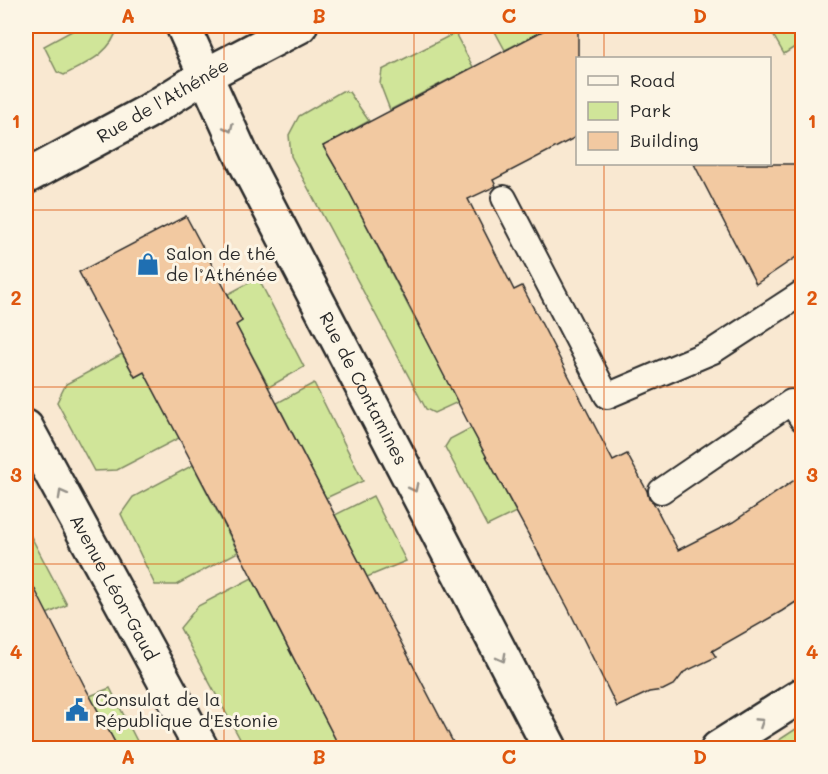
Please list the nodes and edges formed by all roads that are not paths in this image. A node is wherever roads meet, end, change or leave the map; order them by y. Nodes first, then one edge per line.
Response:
1 (183, 26) edge
2 (300, 26) edge
3 (206, 75) junction
4 (26, 177) edge
5 (504, 198) dead end
6 (802, 293) edge
7 (802, 419) edge
8 (26, 427) edge
9 (661, 491) dead end
10 (802, 695) edge
11 (201, 748) edge
12 (550, 748) edge
13 (718, 748) edge

1 - 3 main road, Rue de Contamines
2 - 3 main road, Rue de l'Athénée
3 - 4 main road, Rue de l'Athénée
3 -> 12 main road, Rue de Contamines
5 - 6 lane
7 - 9 lane
11 -> 8 main road, Avenue Léon-Gaud
13 -> 10 main road

